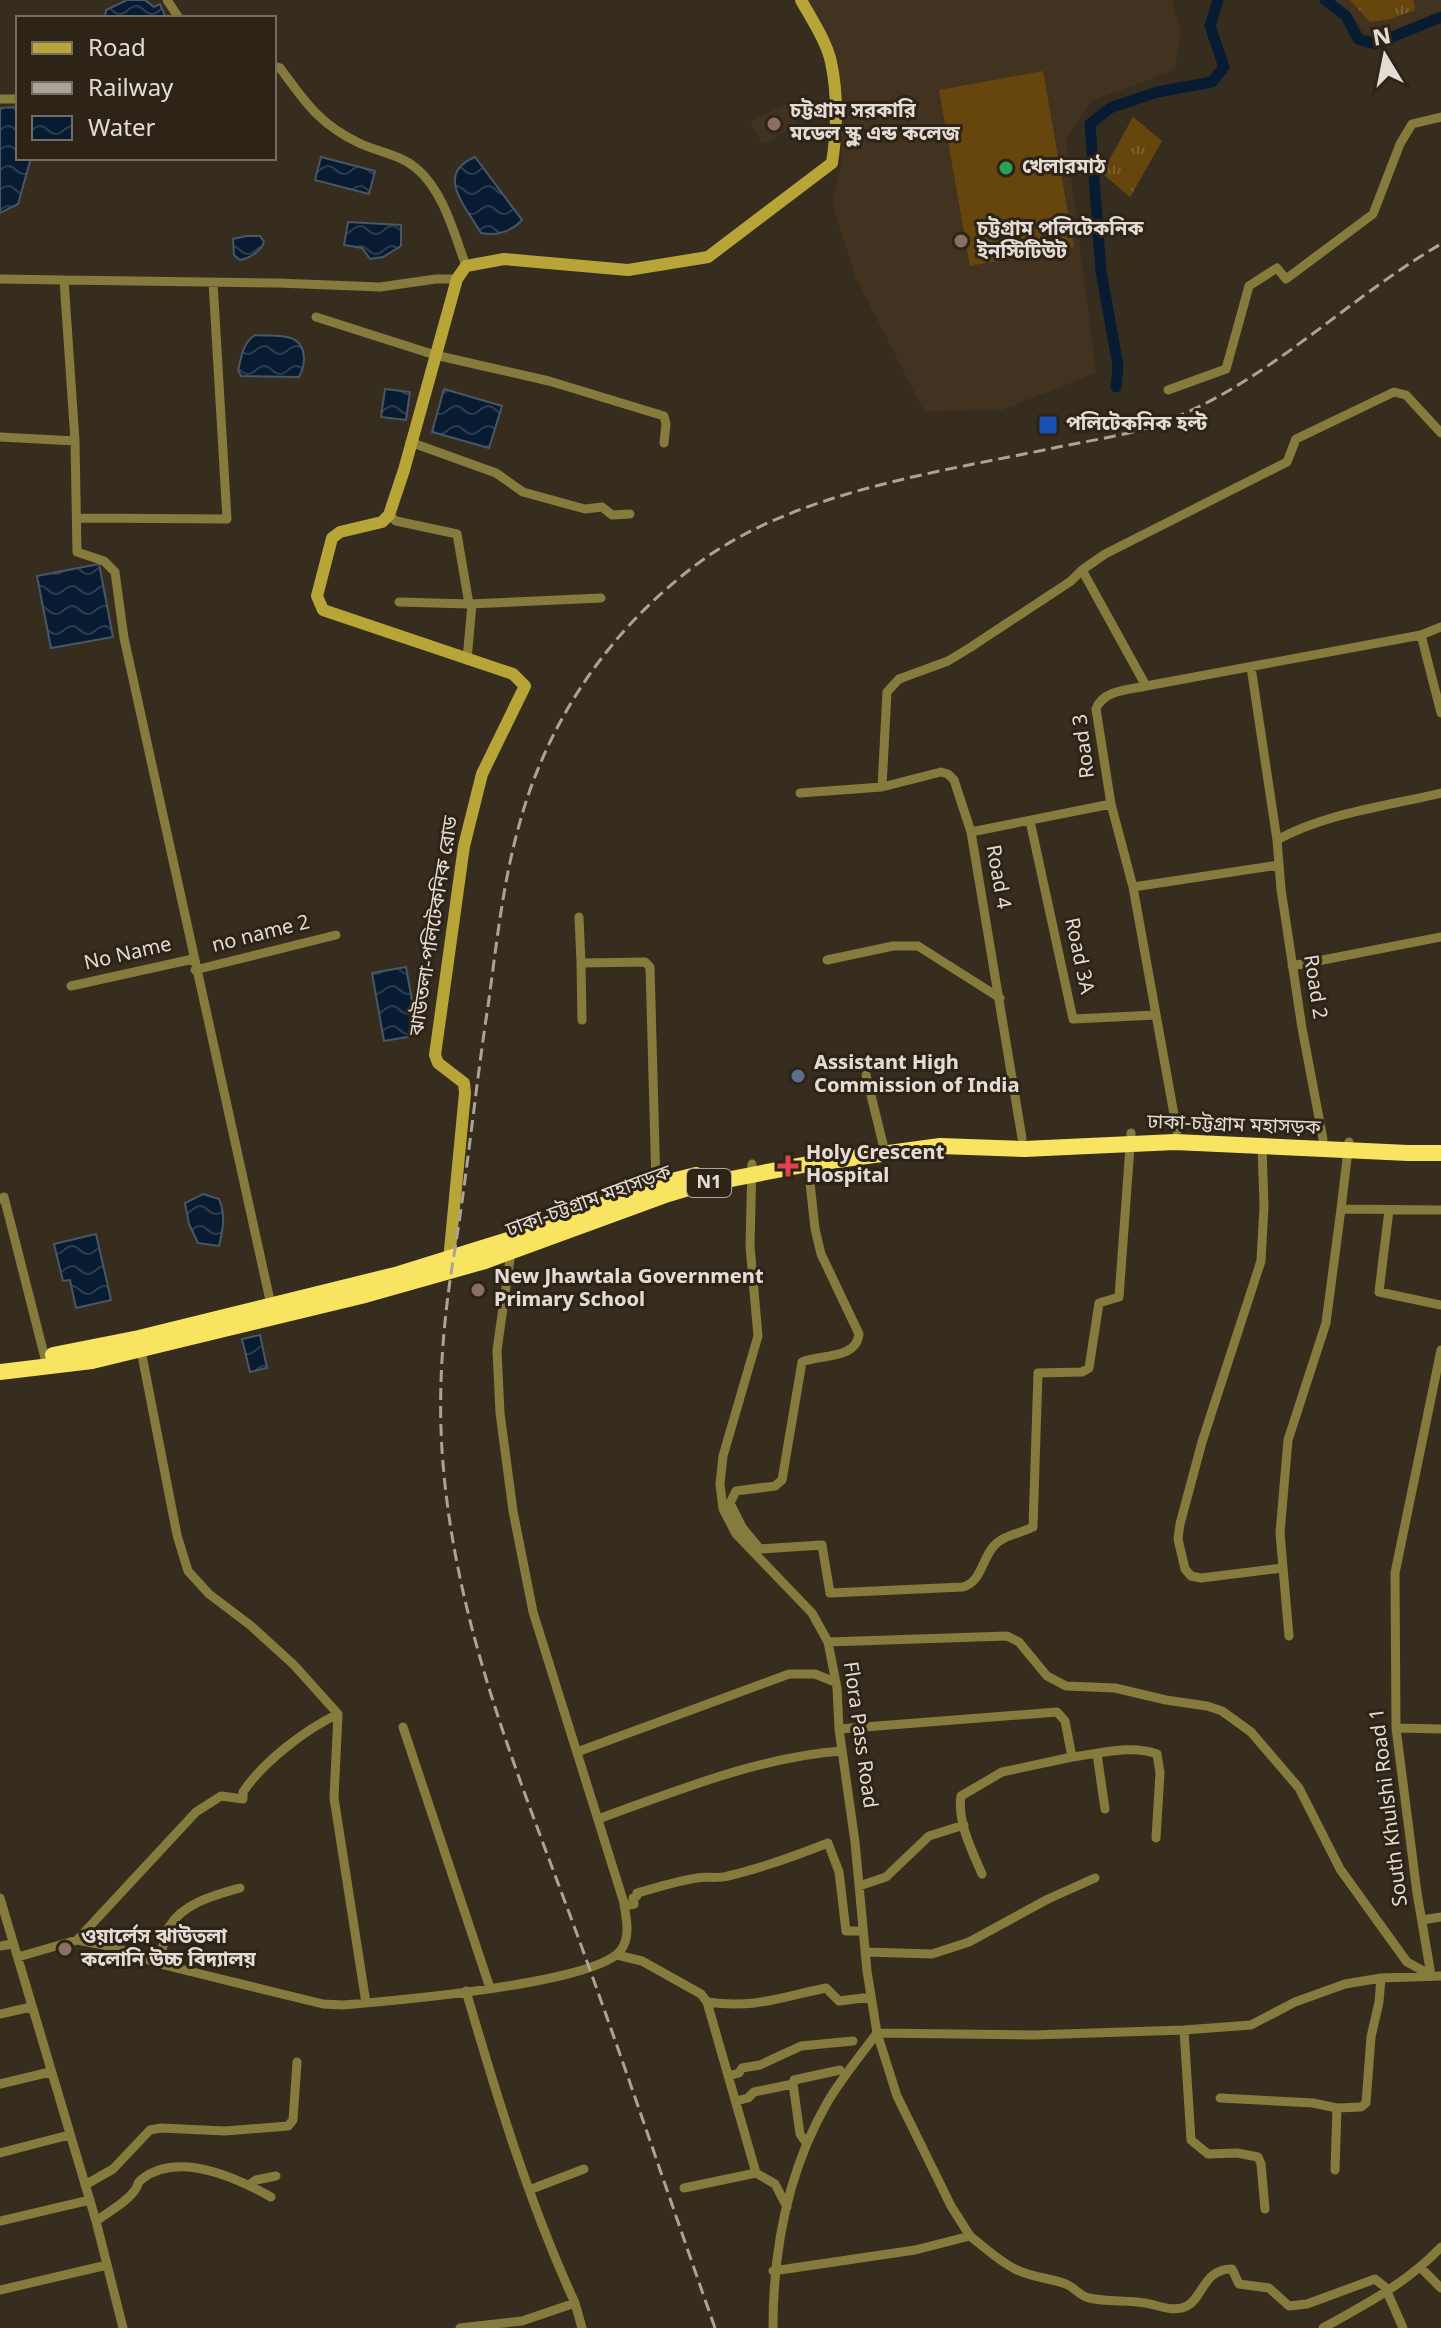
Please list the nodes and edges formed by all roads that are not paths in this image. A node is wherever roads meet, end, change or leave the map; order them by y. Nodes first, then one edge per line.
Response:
1 (801, 0) edge
2 (276, 67) edge
3 (1441, 117) edge
4 (466, 266) junction
5 (0, 279) edge
6 (457, 279) junction
7 (64, 280) junction
8 (213, 282) junction
9 (316, 317) dead end
10 (435, 355) junction
11 (1168, 390) dead end
12 (1441, 433) edge
13 (0, 437) edge
14 (75, 441) junction
15 (410, 442) junction
16 (664, 443) dead end
17 (630, 514) dead end
18 (389, 515) junction
19 (77, 518) junction
20 (1082, 570) junction
21 (601, 598) dead end
22 (399, 602) dead end
23 (470, 604) junction
24 (1441, 627) edge
25 (1421, 635) junction
26 (467, 660) junction
27 (1251, 667) junction
28 (1146, 686) junction
29 (1441, 713) edge
30 (882, 787) junction
31 (800, 793) dead end
32 (1441, 793) edge
33 (1111, 804) junction
34 (1030, 821) junction
35 (971, 832) junction
36 (1277, 840) junction
37 (1279, 865) junction
38 (1133, 887) junction
39 (579, 917) dead end
40 (336, 935) dead end
41 (1441, 937) edge
42 (193, 959) junction
43 (827, 960) dead end
44 (581, 963) junction
45 (1292, 966) junction
46 (195, 970) junction
47 (71, 986) dead end
48 (1000, 998) junction
49 (1156, 1015) junction
50 (582, 1020) dead end
51 (866, 1075) dead end
52 (1177, 1131) junction
53 (1022, 1138) junction
54 (1130, 1138) junction
55 (1323, 1139) junction
56 (883, 1144) junction
57 (1262, 1146) junction
58 (1348, 1146) junction
59 (1441, 1146) edge
60 (1441, 1153) edge
61 (808, 1164) junction
62 (751, 1170) junction
63 (656, 1185) junction
64 (0, 1199) edge
65 (1341, 1209) junction
66 (1389, 1210) junction
67 (1441, 1210) edge
68 (511, 1252) junction
69 (449, 1260) junction
70 (271, 1305) junction
71 (1441, 1305) edge
72 (140, 1344) junction
73 (1441, 1350) edge
74 (0, 1362) edge
75 (46, 1362) junction
76 (0, 1372) edge
77 (1282, 1568) junction
78 (1289, 1636) dead end
79 (828, 1642) junction
80 (835, 1682) junction
81 (338, 1714) junction
82 (403, 1727) dead end
83 (1396, 1728) junction
84 (839, 1729) junction
85 (1441, 1729) edge
86 (842, 1751) junction
87 (577, 1752) junction
88 (1097, 1754) junction
89 (1072, 1757) junction
90 (1105, 1809) dead end
91 (598, 1819) junction
92 (964, 1825) junction
93 (1156, 1838) dead end
94 (982, 1874) dead end
95 (1095, 1878) dead end
96 (859, 1886) junction
97 (240, 1888) dead end
98 (0, 1898) edge
99 (624, 1906) junction
100 (1441, 1917) edge
101 (1422, 1920) junction
102 (863, 1931) junction
103 (77, 1940) junction
104 (13, 1944) junction
105 (0, 1946) edge
106 (865, 1952) junction
107 (617, 1955) junction
108 (18, 1957) junction
109 (160, 1964) junction
110 (1436, 1976) edge
111 (1381, 1978) junction
112 (490, 1988) junction
113 (466, 1991) junction
114 (871, 1997) junction
115 (707, 2002) junction
116 (366, 2003) junction
117 (31, 2007) junction
118 (0, 2014) edge
119 (1184, 2030) junction
120 (877, 2033) junction
121 (853, 2041) dead end
122 (297, 2062) dead end
123 (840, 2070) dead end
124 (50, 2072) junction
125 (728, 2076) junction
126 (0, 2084) edge
127 (793, 2084) junction
128 (1220, 2098) dead end
129 (736, 2101) junction
130 (1337, 2108) junction
131 (69, 2135) junction
132 (807, 2144) junction
133 (0, 2153) edge
134 (584, 2169) dead end
135 (1335, 2170) dead end
136 (756, 2173) junction
137 (276, 2176) dead end
138 (85, 2185) junction
139 (249, 2185) junction
140 (684, 2188) dead end
141 (529, 2190) junction
142 (271, 2197) dead end
143 (90, 2200) junction
144 (787, 2207) junction
145 (1265, 2209) dead end
146 (0, 2221) edge
147 (96, 2221) junction
148 (970, 2236) junction
149 (1441, 2247) edge
150 (107, 2265) junction
151 (1421, 2268) junction
152 (773, 2271) junction
153 (1441, 2288) edge
154 (0, 2290) edge
155 (1387, 2292) junction
156 (575, 2303) junction
157 (123, 2328) edge
158 (460, 2328) edge
159 (582, 2328) edge
160 (773, 2328) edge
161 (1323, 2328) edge
162 (1403, 2328) edge

1 - 4 main road
2 - 4 street
3 - 11 street
4 - 6 main road
5 - 7 street
6 - 8 street
6 - 10 main road
7 - 8 street
7 - 14 street
8 - 19 street
9 - 10 street
10 - 15 main road
10 - 16 street
12 - 20 street
13 - 14 street
14 - 19 street
15 - 17 street
15 - 18 main road
18 - 23 street
18 - 26 main road, ঝাউতলা-পলিটেকনিক রোড
19 - 42 street
20 - 28 street
20 - 30 street
21 - 23 street
22 - 23 street
23 - 26 street
24 - 25 street, Road 3
25 - 27 street, Road 3
25 - 29 street
26 - 69 main road, ঝাউতলা-পলিটেকনিক রোড
27 - 28 street, Road 3
27 - 36 street, Road 2
28 - 33 street, Road 3
30 - 31 street, Road 4
30 - 35 street, Road 4
32 - 36 street
33 - 34 street
33 - 38 street, Road 3
34 - 35 street
34 - 49 street, Road 3A
35 - 48 street, Road 4
36 - 37 street, Road 2
37 - 38 street
37 - 45 street, Road 2
38 - 49 street, Road 3
39 - 44 street
40 - 46 street, no name 2
41 - 45 street
42 - 46 street
42 - 47 street, No Name
43 - 48 street
44 - 50 street
44 - 63 street
45 - 55 street, Road 2
46 - 70 street
48 - 53 street, Road 4
49 - 52 street, Road 3
51 - 56 street
52 - 54 highway, ঢাকা-চট্টগ্রাম মহাসড়ক / N1
52 - 55 highway, ঢাকা-চট্টগ্রাম মহাসড়ক / N1
53 - 54 highway, ঢাকা-চট্টগ্রাম মহাসড়ক / N1
53 - 56 highway, ঢাকা-চট্টগ্রাম মহাসড়ক / N1
54 - 57 highway, ঢাকা-চট্টগ্রাম মহাসড়ক / N1
54 - 61 highway, ঢাকা-চট্টগ্রাম মহাসড়ক / N1
54 - 61 street
55 - 58 highway, ঢাকা-চট্টগ্রাম মহাসড়ক / N1
56 - 62 highway, ঢাকা-চট্টগ্রাম মহাসড়ক / N1
57 - 58 highway, ঢাকা-চট্টগ্রাম মহাসড়ক / N1
57 - 77 street
58 - 59 highway, ঢাকা-চট্টগ্রাম মহাসড়ক / N1
58 - 60 highway, ঢাকা-চট্টগ্রাম মহাসড়ক / N1
58 - 65 street
61 - 62 highway, ঢাকা-চট্টগ্রাম মহাসড়ক / N1
62 - 63 highway, ঢাকা-চট্টগ্রাম মহাসড়ক / N1
62 - 68 highway, ঢাকা-চট্টগ্রাম মহাসড়ক / N1
62 - 79 street, Flora Pass Road
63 - 69 highway, ঢাকা-চট্টগ্রাম মহাসড়ক / N1
64 - 75 street
65 - 66 street
65 - 77 street
66 - 67 street
66 - 71 street
68 - 72 highway, ঢাকা-চট্টগ্রাম মহাসড়ক / N1
68 - 87 street
69 - 70 highway, ঢাকা-চট্টগ্রাম মহাসড়ক / N1
70 - 72 highway, ঢাকা-চট্টগ্রাম মহাসড়ক / N1
72 - 75 highway, ঢাকা-চট্টগ্রাম মহাসড়ক / N1
72 - 81 street
73 - 83 street, South Khulshi Road 1
74 - 75 highway, ঢাকা-চট্টগ্রাম মহাসড়ক / N1
75 - 76 highway, ঢাকা-চট্টগ্রাম মহাসড়ক / N1
77 - 78 street
79 - 80 street, Flora Pass Road
79 - 110 street
80 - 84 street, Flora Pass Road
80 - 87 street
81 - 103 street
81 - 116 street
82 - 112 street
83 - 85 street
83 - 101 street, South Khulshi Road 1
84 - 86 street, Flora Pass Road
84 - 89 street
86 - 91 street
86 - 96 street, Flora Pass Road
87 - 91 street
88 - 89 street
88 - 90 street
88 - 93 street
89 - 92 street
91 - 99 street
92 - 94 street
92 - 96 street
95 - 106 street
96 - 102 street, Flora Pass Road
97 - 109 street
98 - 104 street
99 - 102 street
99 - 107 street
100 - 101 street
101 - 110 street, South Khulshi Road 1
102 - 106 street, Flora Pass Road
103 - 108 street
103 - 109 street
104 - 105 street
104 - 108 street
106 - 114 street, Flora Pass Road
107 - 112 street
107 - 115 street
108 - 117 street
109 - 116 street
110 - 111 street
111 - 119 street
111 - 130 street
112 - 113 street
113 - 116 street
113 - 141 street
114 - 115 street
114 - 120 street, Flora Pass Road
115 - 125 street
117 - 118 street
117 - 124 street
119 - 120 street
119 - 145 street
120 - 132 street
120 - 148 street, Flora Pass Road
121 - 125 street
122 - 138 street
123 - 127 street
124 - 126 street
124 - 131 street
125 - 129 street
127 - 129 street
127 - 132 street
128 - 130 street
129 - 136 street
130 - 135 street
131 - 133 street
131 - 138 street
132 - 144 street
134 - 141 street
136 - 140 street
136 - 144 street
137 - 139 street
138 - 143 street
139 - 142 street
139 - 147 street
141 - 156 street
143 - 146 street
143 - 147 street
144 - 152 street
147 - 150 street
148 - 152 street
148 - 155 street
149 - 151 street
150 - 154 street
150 - 157 street
151 - 153 street
151 - 155 street
152 - 160 street
155 - 161 street
155 - 162 street
156 - 158 street
156 - 159 street

